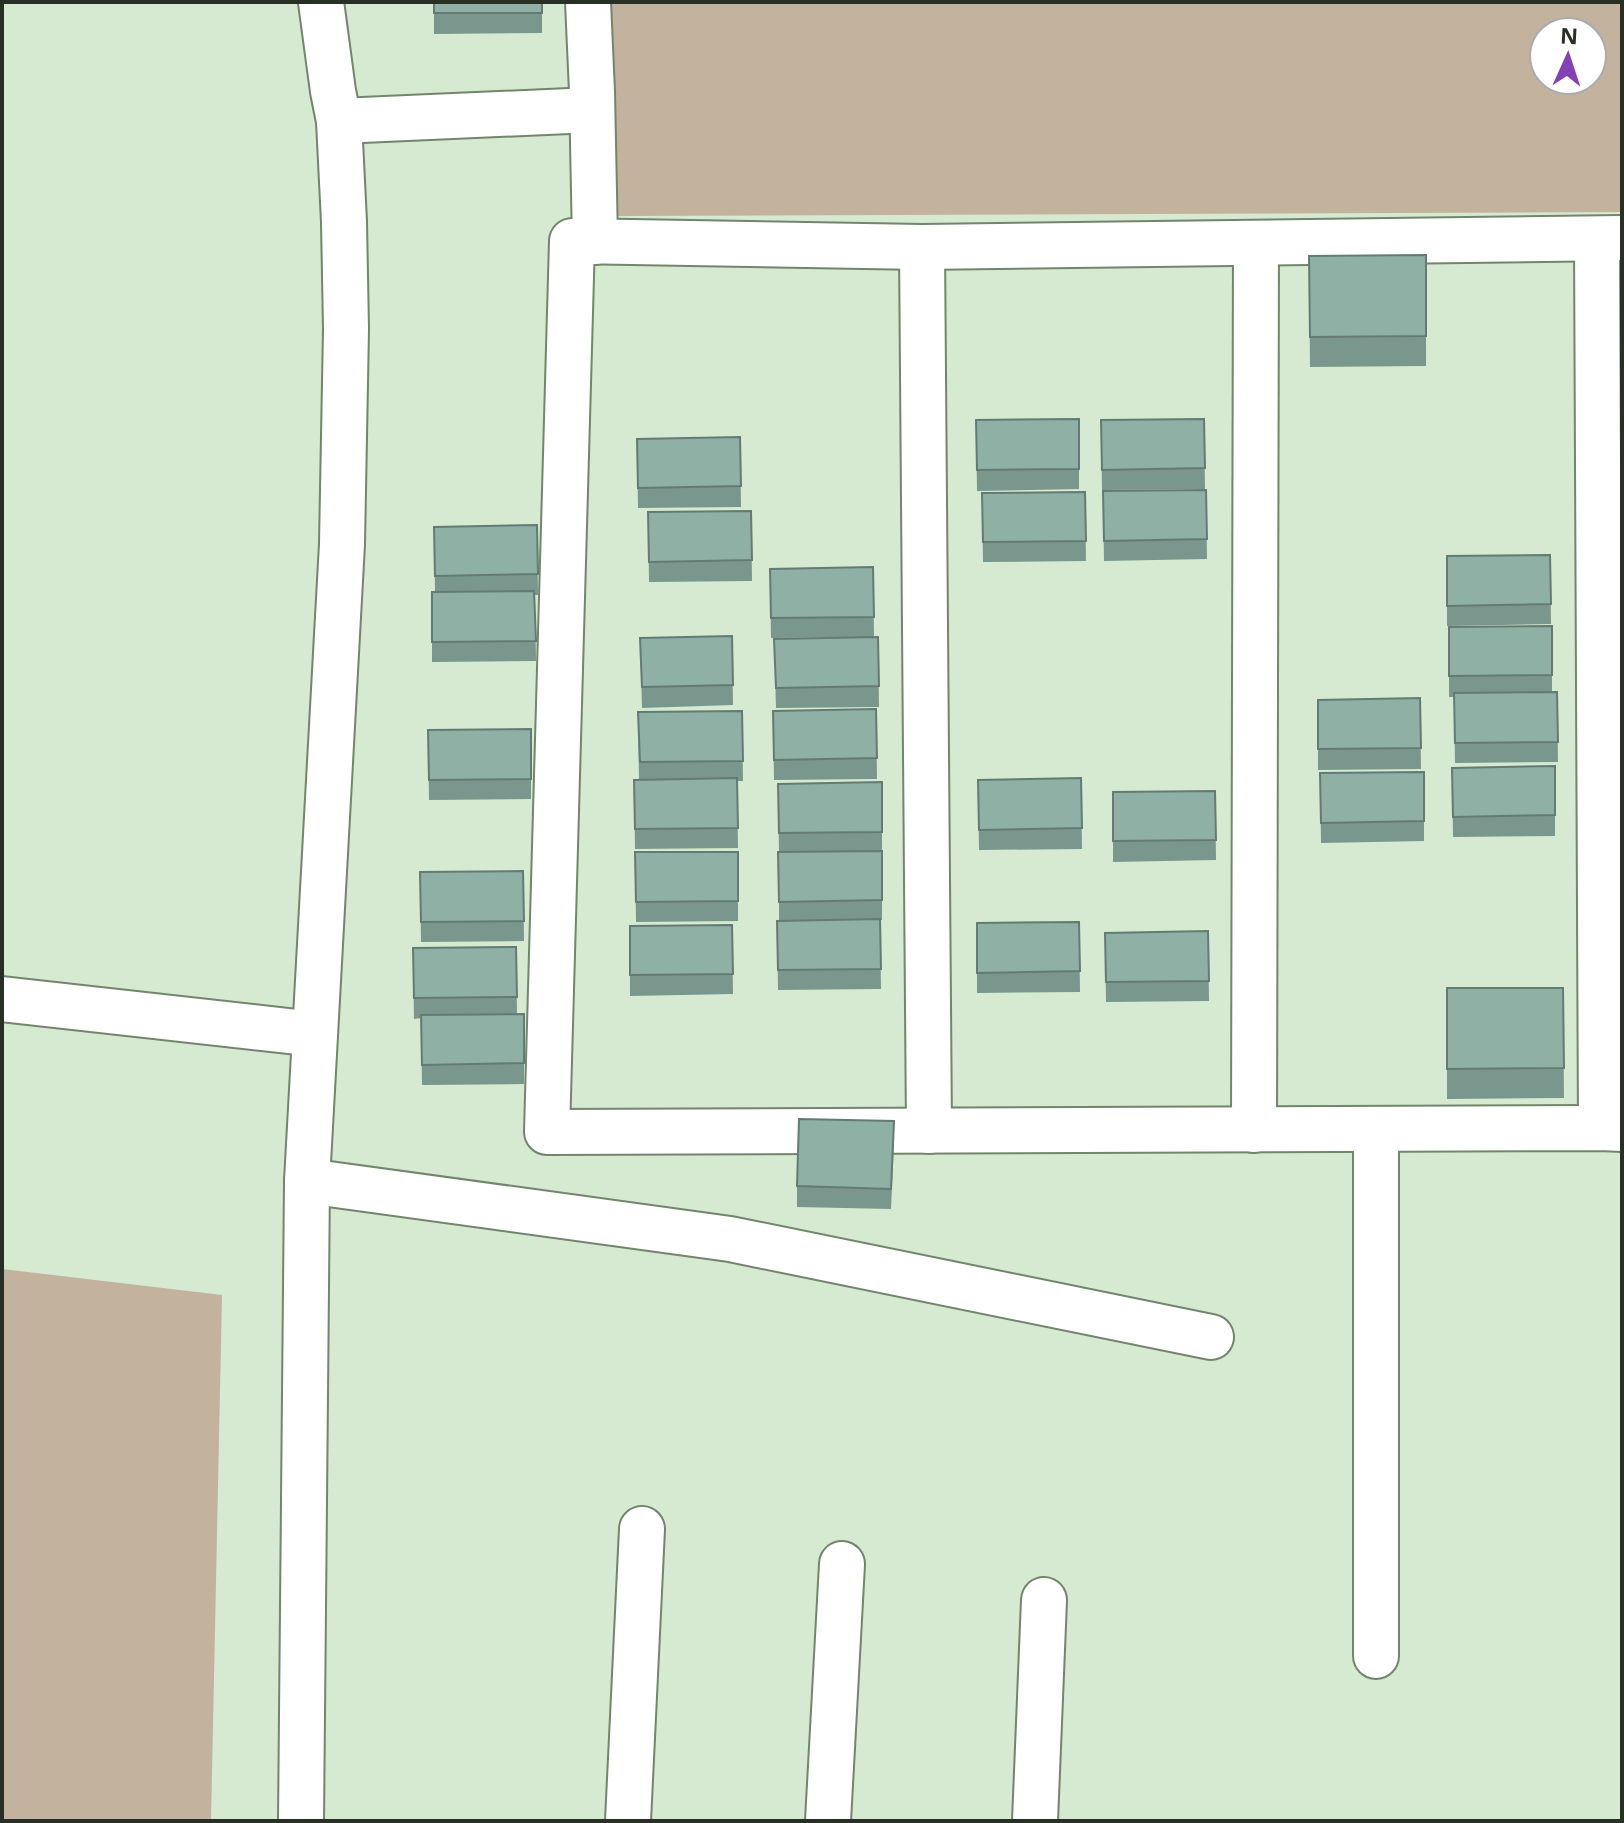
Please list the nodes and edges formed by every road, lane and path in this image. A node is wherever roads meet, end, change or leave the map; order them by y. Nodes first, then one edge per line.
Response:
1 (321, 2) edge
2 (588, 2) edge
3 (592, 110) junction
4 (339, 121) junction
5 (1609, 238) edge
6 (595, 242) junction
7 (1256, 243) junction
8 (922, 247) junction
9 (2, 999) edge
10 (315, 1034) junction
11 (1611, 1128) edge
12 (1254, 1130) junction
13 (1376, 1130) junction
14 (929, 1131) junction
15 (307, 1181) junction
16 (1211, 1337) dead end
17 (642, 1529) dead end
18 (842, 1564) dead end
19 (1044, 1600) dead end
20 (1376, 1656) dead end
21 (301, 1821) edge
22 (628, 1821) edge
23 (828, 1821) edge
24 (1035, 1821) edge

1 - 4 street
2 - 3 street
3 - 4 street
3 - 6 street
4 - 10 street
5 - 7 street
5 - 11 street
6 - 8 street
6 - 14 street
7 - 8 street
7 - 12 street
8 - 14 street
9 - 10 street
10 - 15 street
11 - 13 street
12 - 13 street
12 - 14 street
13 - 20 street
15 - 16 street
15 - 21 street
17 - 22 street
18 - 23 street
19 - 24 street

